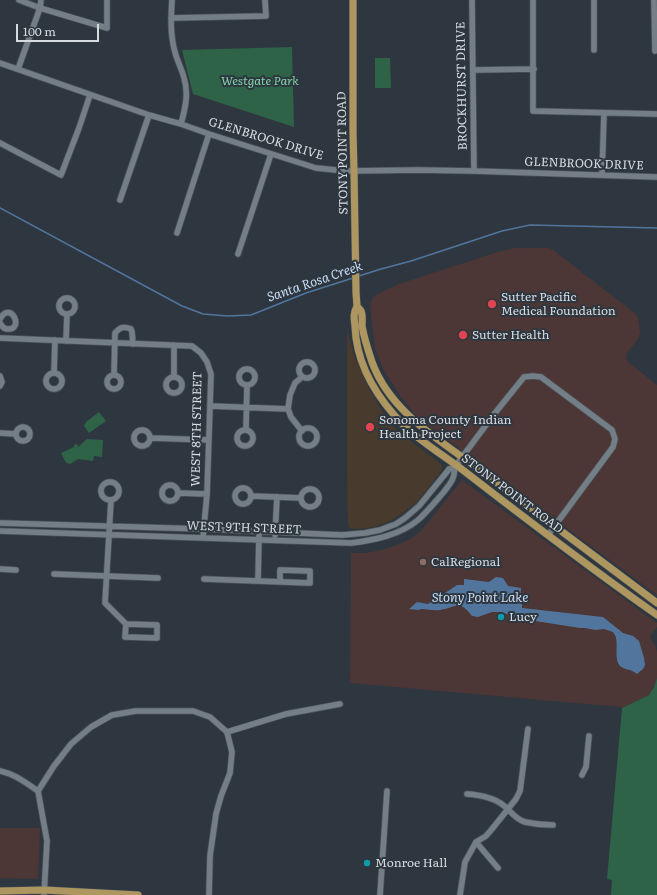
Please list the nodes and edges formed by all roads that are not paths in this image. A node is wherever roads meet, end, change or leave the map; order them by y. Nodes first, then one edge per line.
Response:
1 (19, 0) edge
2 (41, 0) edge
3 (107, 0) edge
4 (172, 0) edge
5 (265, 0) edge
6 (353, 0) edge
7 (472, 0) edge
8 (533, 0) edge
9 (594, 0) edge
10 (654, 0) edge
11 (40, 8) junction
12 (171, 18) junction
13 (594, 50) dead end
14 (655, 51) dead end
15 (0, 63) edge
16 (18, 69) junction
17 (534, 69) junction
18 (474, 70) junction
19 (90, 95) junction
20 (604, 112) junction
21 (148, 114) junction
22 (657, 114) edge
23 (181, 124) junction
24 (210, 134) junction
25 (0, 143) edge
26 (271, 154) junction
27 (354, 171) junction
28 (474, 171) junction
29 (602, 175) junction
30 (657, 177) edge
31 (120, 200) dead end
32 (177, 233) dead end
33 (238, 254) dead end
34 (357, 306) junction
35 (67, 314) dead end
36 (0, 319) edge
37 (0, 323) edge
38 (7, 329) junction
39 (3, 338) edge
40 (55, 340) junction
41 (66, 341) junction
42 (115, 343) junction
43 (133, 344) junction
44 (174, 345) junction
45 (54, 373) dead end
46 (114, 375) dead end
47 (0, 376) edge
48 (174, 376) dead end
49 (302, 377) dead end
50 (0, 386) edge
51 (247, 386) dead end
52 (210, 406) junction
53 (247, 408) junction
54 (288, 409) junction
55 (246, 429) dead end
56 (302, 431) dead end
57 (0, 433) edge
58 (16, 434) dead end
59 (150, 438) dead end
60 (209, 440) junction
61 (462, 457) junction
62 (455, 467) junction
63 (179, 493) dead end
64 (207, 494) junction
65 (252, 496) dead end
66 (277, 497) junction
67 (301, 498) dead end
68 (111, 500) dead end
69 (0, 523) edge
70 (109, 526) junction
71 (554, 526) junction
72 (204, 528) junction
73 (0, 531) edge
74 (259, 532) junction
75 (276, 532) junction
76 (109, 534) junction
77 (548, 535) junction
78 (203, 537) junction
79 (259, 539) junction
80 (275, 540) junction
81 (0, 569) edge
82 (16, 570) dead end
83 (54, 574) dead end
84 (106, 576) junction
85 (158, 578) dead end
86 (204, 579) dead end
87 (258, 581) junction
88 (280, 582) junction
89 (657, 603) edge
90 (657, 615) edge
91 (126, 624) junction
92 (340, 704) dead end
93 (528, 729) dead end
94 (227, 732) junction
95 (589, 736) dead end
96 (0, 771) edge
97 (582, 775) dead end
98 (38, 791) junction
99 (387, 791) dead end
100 (467, 794) dead end
101 (508, 809) junction
102 (553, 825) dead end
103 (476, 842) junction
104 (498, 868) dead end
105 (0, 890) edge
106 (44, 893) edge
107 (138, 895) edge
108 (209, 895) edge
109 (380, 895) edge
110 (460, 895) edge

1 - 11 street
2 - 11 street
3 - 11 street
4 - 12 street
5 - 12 street
6 - 27 main road, STONY POINT ROAD
7 - 18 street, BROCKHURST DRIVE
8 - 17 street
9 - 13 street
10 - 14 street
11 - 16 street
12 - 23 street
15 - 16 street, GLENBROOK DRIVE
16 - 19 street, GLENBROOK DRIVE
17 - 18 street
17 - 20 street
18 - 28 street, BROCKHURST DRIVE
19 - 21 street, GLENBROOK DRIVE
19 - 25 street
20 - 22 street
20 - 29 street
21 - 23 street, GLENBROOK DRIVE
21 - 31 street
23 - 24 street, GLENBROOK DRIVE
24 - 26 street, GLENBROOK DRIVE
24 - 32 street
26 - 27 street, GLENBROOK DRIVE
26 - 33 street
27 - 28 street, GLENBROOK DRIVE
27 - 34 main road, STONY POINT ROAD
28 - 29 street, GLENBROOK DRIVE
29 - 30 street, GLENBROOK DRIVE
34 - 61 main road, STONY POINT ROAD
34 - 62 main road, STONY POINT ROAD
35 - 41 street
36 - 38 street, WEST 8TH STREET
37 - 38 street
38 - 39 street, WEST 8TH STREET
39 - 40 street, WEST 8TH STREET
40 - 41 street, WEST 8TH STREET
40 - 45 street
41 - 42 street, WEST 8TH STREET
42 - 43 street, WEST 8TH STREET
42 - 43 street
42 - 46 street
43 - 44 street, WEST 8TH STREET
44 - 48 street, WEST 8TH STREET
44 - 52 street, WEST 8TH STREET
47 - 50 street
49 - 54 street
51 - 53 street
52 - 53 street
52 - 60 street, WEST 8TH STREET
53 - 54 street
53 - 55 street
54 - 56 street
57 - 58 street
59 - 60 street
60 - 64 street, WEST 8TH STREET
61 - 62 street
61 - 71 main road, STONY POINT ROAD
61 - 71 street
62 - 75 street, WEST 9TH STREET
62 - 77 main road, STONY POINT ROAD
62 - 80 street, WEST 9TH STREET
63 - 64 street
64 - 72 street, WEST 8TH STREET
65 - 66 street
66 - 67 street
66 - 75 street
68 - 70 street
69 - 70 street, WEST 9TH STREET
70 - 72 street, WEST 9TH STREET
70 - 76 street
71 - 77 street
71 - 89 main road, STONY POINT ROAD
72 - 74 street, WEST 9TH STREET
72 - 78 street, WEST 8TH STREET
73 - 76 street, WEST 9TH STREET
74 - 75 street, WEST 9TH STREET
74 - 79 street
75 - 80 street
76 - 78 street, WEST 9TH STREET
76 - 84 street
77 - 90 main road, STONY POINT ROAD
78 - 79 street, WEST 9TH STREET
79 - 80 street, WEST 9TH STREET
79 - 87 street
81 - 82 street
83 - 84 street
84 - 85 street
84 - 91 street
86 - 87 street
87 - 88 street
88 - 88 street
91 - 91 street
92 - 94 street
93 - 101 street
94 - 98 street
94 - 108 street
95 - 97 street
96 - 98 street
98 - 106 street
99 - 109 street
100 - 101 street
101 - 102 street
101 - 103 street
103 - 104 street
103 - 110 street
105 - 106 main road
106 - 107 main road

